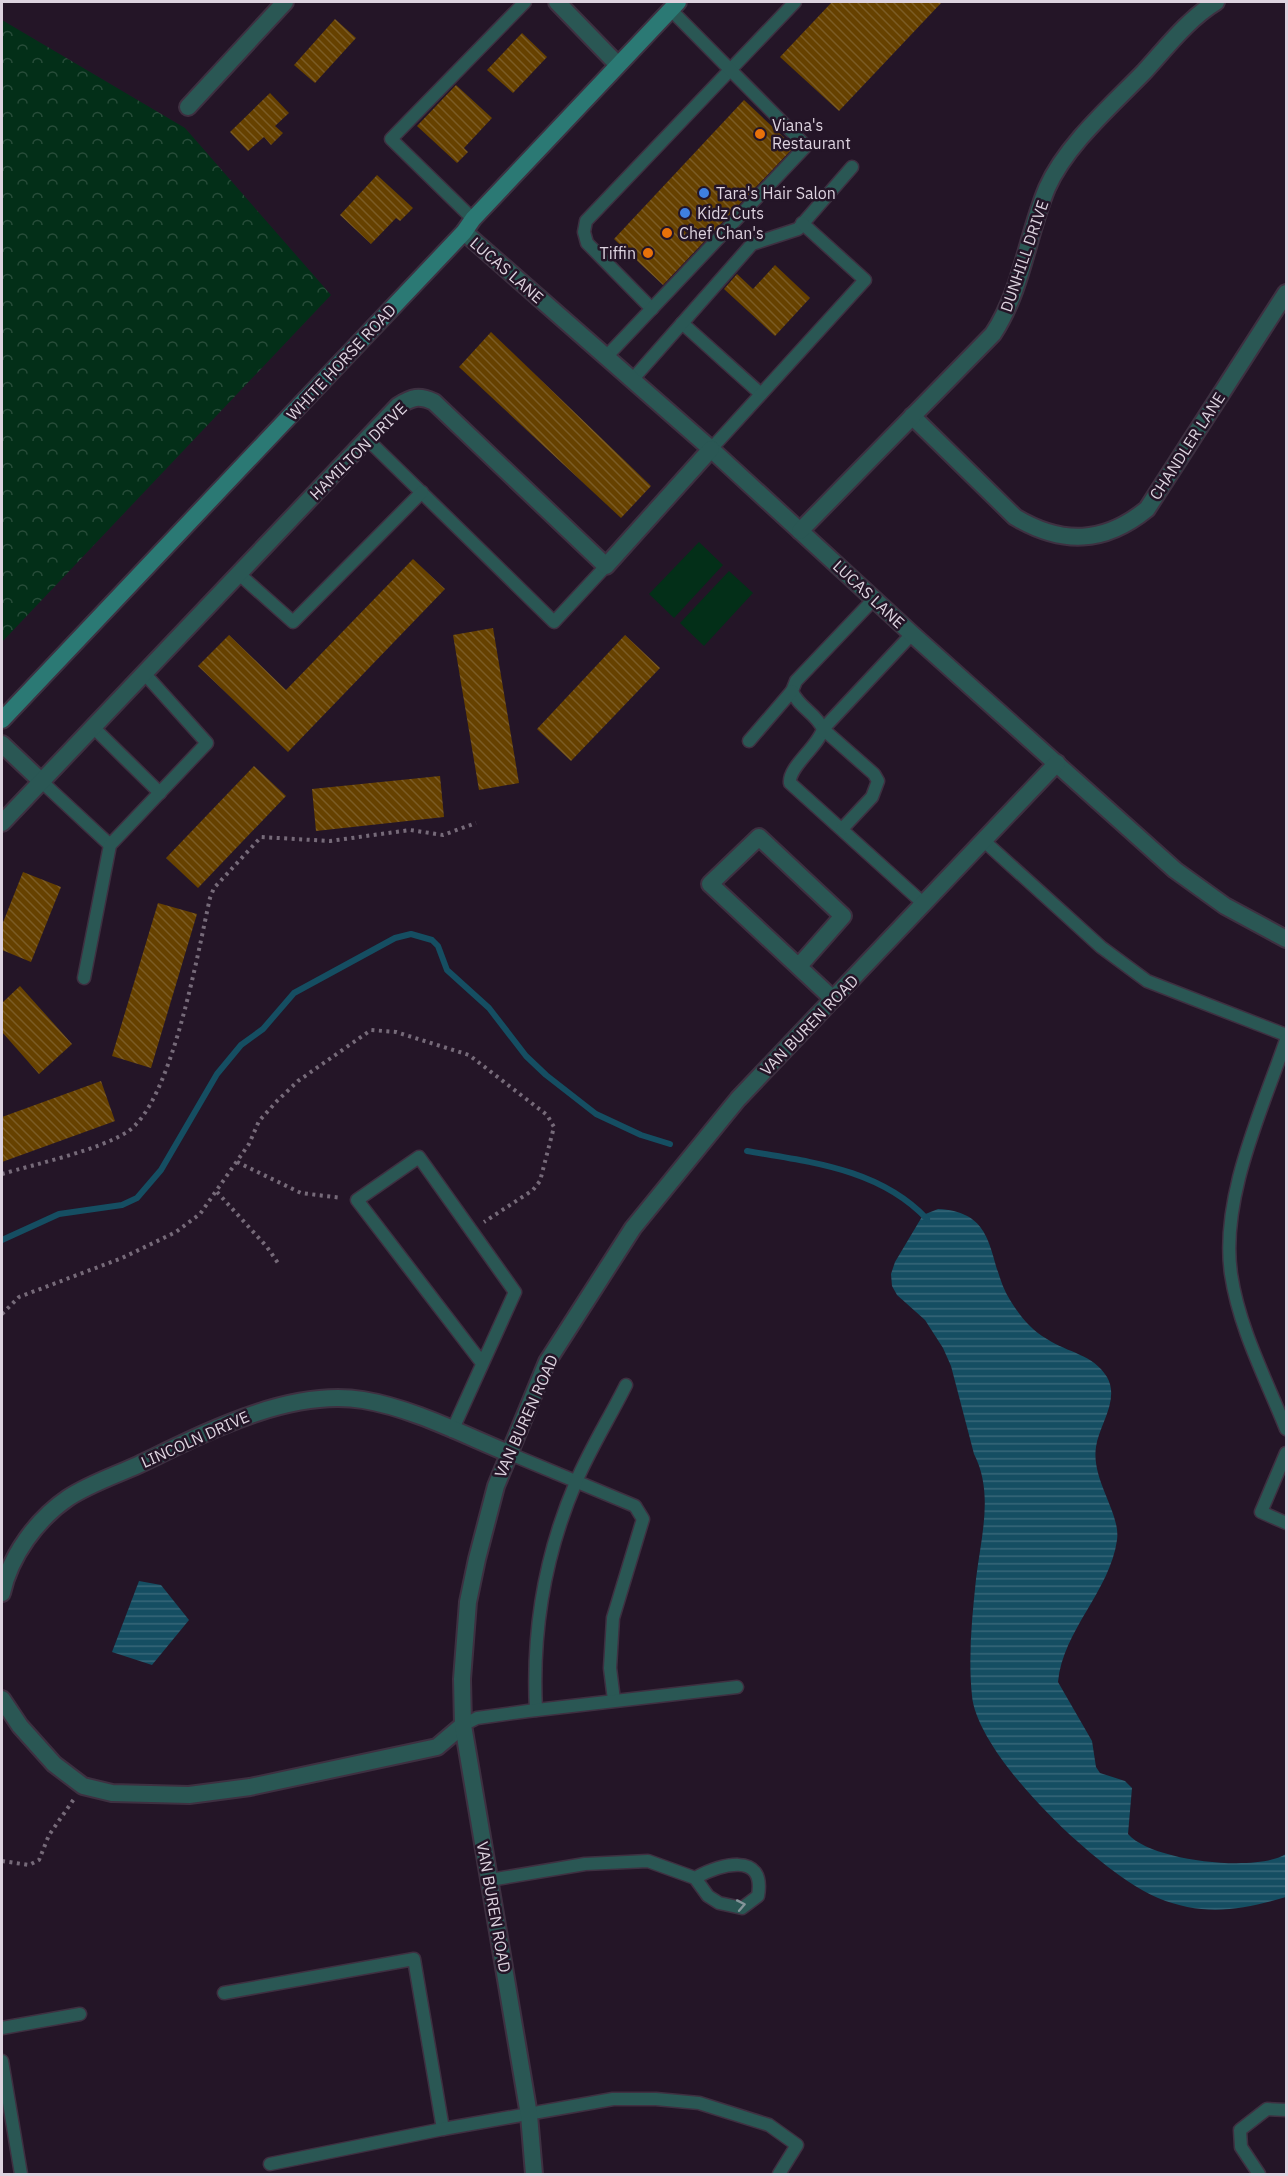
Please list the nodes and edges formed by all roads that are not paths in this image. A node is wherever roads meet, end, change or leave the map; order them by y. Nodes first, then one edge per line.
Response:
1 (285, 2) edge
2 (525, 2) edge
3 (557, 2) edge
4 (795, 2) edge
5 (1216, 2) edge
6 (674, 5) edge
7 (618, 65) junction
8 (730, 69) junction
9 (188, 107) dead end
10 (852, 167) dead end
11 (802, 224) junction
12 (468, 226) junction
13 (1287, 293) edge
14 (652, 309) junction
15 (682, 323) junction
16 (606, 357) junction
17 (632, 380) junction
18 (762, 394) junction
19 (912, 416) junction
20 (367, 439) junction
21 (711, 450) junction
22 (422, 492) junction
23 (800, 531) junction
24 (606, 566) junction
25 (239, 574) junction
26 (875, 598) junction
27 (912, 634) junction
28 (144, 673) junction
29 (792, 691) junction
30 (2, 720) edge
31 (93, 727) junction
32 (823, 729) junction
33 (749, 741) dead end
34 (2, 744) edge
35 (1057, 763) junction
36 (41, 781) junction
37 (160, 792) junction
38 (2, 823) edge
39 (842, 829) junction
40 (984, 841) junction
41 (110, 845) junction
42 (924, 904) junction
43 (1287, 939) edge
44 (799, 966) junction
45 (84, 978) dead end
46 (833, 999) junction
47 (1287, 1037) edge
48 (482, 1364) junction
49 (626, 1385) dead end
50 (1287, 1429) edge
51 (452, 1431) junction
52 (508, 1453) junction
53 (1287, 1453) edge
54 (576, 1481) junction
55 (1287, 1523) edge
56 (2, 1593) edge
57 (737, 1687) dead end
58 (2, 1699) edge
59 (614, 1700) junction
60 (536, 1710) junction
61 (463, 1725) junction
62 (695, 1878) junction
63 (490, 1880) junction
64 (224, 1993) dead end
65 (80, 2014) dead end
66 (2, 2028) edge
67 (2, 2061) edge
68 (1287, 2110) edge
69 (529, 2115) junction
70 (443, 2129) junction
71 (270, 2164) dead end
72 (21, 2175) edge
73 (534, 2175) edge
74 (779, 2175) edge
75 (1258, 2175) edge

1 - 9 street
2 - 12 lane
3 - 7 street
4 - 8 lane
5 - 19 street, DUNHILL DRIVE
6 - 7 main road, WHITE HORSE ROAD
6 - 8 lane
7 - 12 main road, WHITE HORSE ROAD
8 - 14 lane
8 - 14 lane
10 - 11 lane
11 - 15 lane
11 - 18 lane
12 - 16 street, LUCAS LANE
12 - 30 main road, WHITE HORSE ROAD
13 - 19 street, CHANDLER LANE
14 - 16 lane
15 - 17 lane
15 - 18 lane
16 - 17 street, LUCAS LANE
17 - 21 street, LUCAS LANE
18 - 21 lane
19 - 23 street, DUNHILL DRIVE
20 - 22 lane
20 - 24 street, HAMILTON DRIVE
20 - 25 street, HAMILTON DRIVE
21 - 23 street, LUCAS LANE
21 - 24 street
22 - 24 lane
22 - 25 lane
23 - 26 street, LUCAS LANE
25 - 28 street, HAMILTON DRIVE
26 - 27 street, LUCAS LANE
26 - 29 lane
27 - 32 lane
27 - 35 street, LUCAS LANE
28 - 31 street, HAMILTON DRIVE
28 - 37 lane
29 - 32 lane
29 - 33 lane
31 - 36 street, HAMILTON DRIVE
31 - 37 lane
32 - 39 lane
32 - 39 lane
34 - 36 street
35 - 40 street, VAN BUREN ROAD
35 - 43 street, LUCAS LANE
36 - 38 street, HAMILTON DRIVE
36 - 41 lane
37 - 41 lane
39 - 42 lane
40 - 42 street, VAN BUREN ROAD
40 - 47 lane
41 - 45 lane
42 - 46 street, VAN BUREN ROAD
44 - 44 street
44 - 46 street
46 - 52 street, VAN BUREN ROAD
47 - 50 lane
48 - 48 lane
48 - 51 lane
49 - 54 lane
51 - 52 street, LINCOLN DRIVE
51 - 56 street, LINCOLN DRIVE
52 - 54 lane
52 - 61 street, VAN BUREN ROAD
53 - 55 lane
54 - 59 lane
54 - 60 lane
57 - 59 lane
58 - 61 street
59 - 60 lane
60 - 61 lane
61 - 63 street, VAN BUREN ROAD
62 -> 62 lane
62 - 63 lane
63 - 69 street, VAN BUREN ROAD
64 - 70 lane
65 - 66 lane
67 - 72 lane
68 - 75 lane
69 - 70 lane
69 - 73 street, VAN BUREN ROAD
69 - 74 lane
70 - 71 lane

